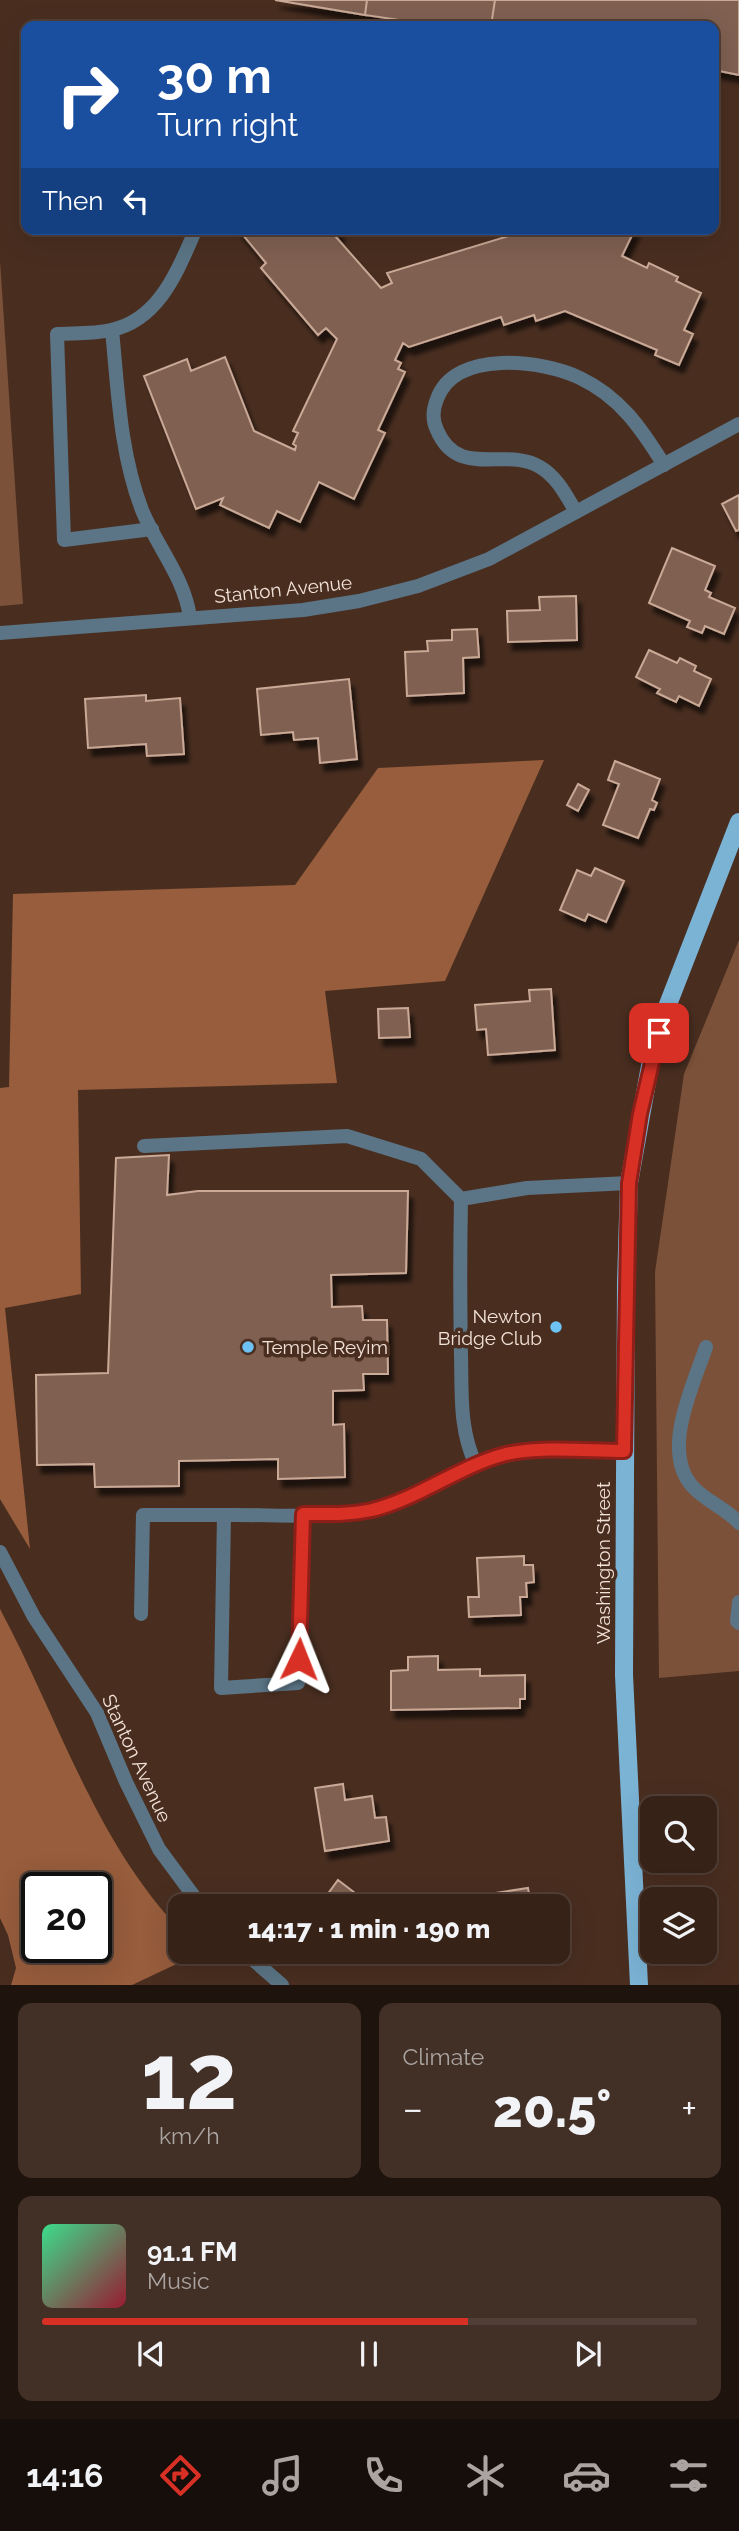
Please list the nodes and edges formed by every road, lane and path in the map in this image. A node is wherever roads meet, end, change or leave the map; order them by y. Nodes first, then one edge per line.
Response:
1 (193, 235) edge
2 (111, 330) junction
3 (739, 424) edge
4 (664, 465) junction
5 (576, 512) junction
6 (152, 529) junction
7 (191, 618) junction
8 (0, 633) edge
9 (739, 822) edge
10 (144, 1146) dead end
11 (629, 1183) junction
12 (461, 1199) junction
13 (706, 1347) dead end
14 (624, 1451) junction
15 (476, 1465) junction
16 (303, 1514) junction
17 (224, 1515) junction
18 (739, 1524) edge
19 (0, 1552) edge
20 (739, 1602) edge
21 (141, 1614) dead end
22 (739, 1623) edge
23 (192, 1894) edge
24 (258, 1964) edge
25 (282, 1985) edge
26 (639, 1985) edge

1 - 2 street
2 - 6 street
2 - 6 street
3 - 4 street, Stanton Avenue
4 - 5 street, Stanton Avenue
4 - 5 street
5 - 7 street, Stanton Avenue
6 - 7 street
7 - 8 street, Stanton Avenue
9 - 11 main road, Washington Street
10 - 12 street
11 - 12 street
11 - 14 main road, Washington Street
12 - 15 street
13 - 18 street
14 - 15 street
14 - 26 main road, Washington Street
15 - 16 street
16 - 17 street
16 - 17 street
17 - 21 street
19 - 23 street, Stanton Avenue
20 - 22 street
24 - 25 street

